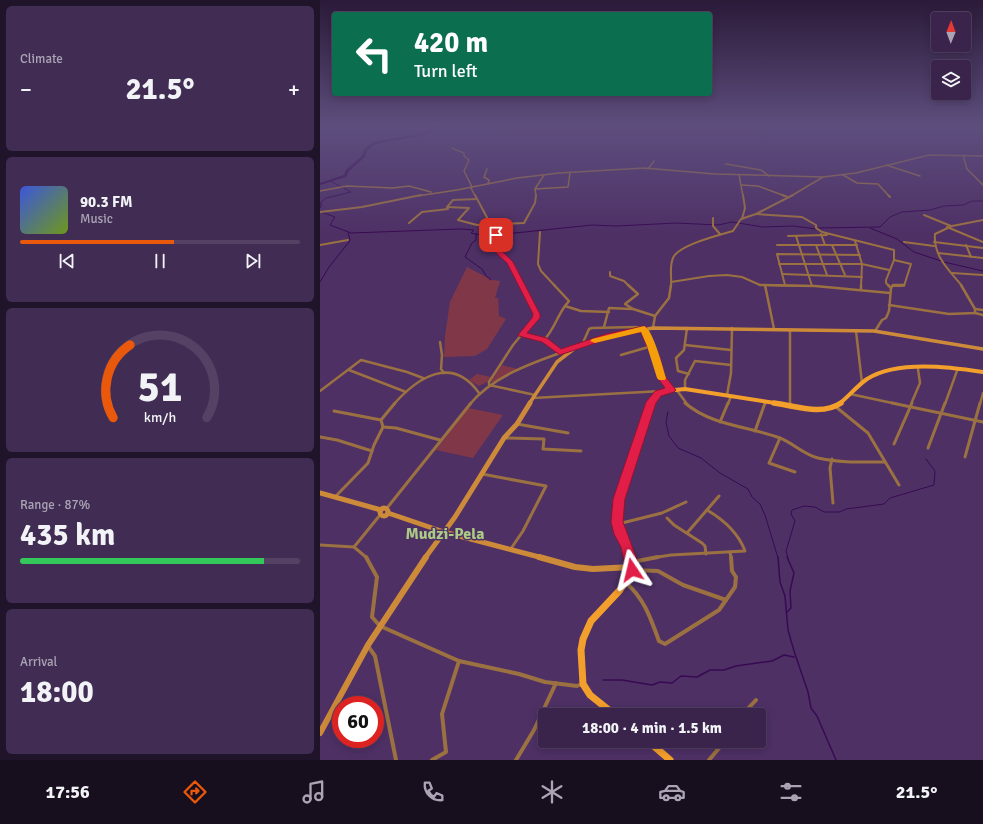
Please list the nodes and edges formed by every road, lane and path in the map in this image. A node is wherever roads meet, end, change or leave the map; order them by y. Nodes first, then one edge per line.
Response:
1 (468, 161) edge
2 (654, 161) dead end
3 (903, 161) edge
4 (965, 161) edge
5 (726, 164) dead end
6 (886, 165) junction
7 (487, 169) dead end
8 (648, 169) junction
9 (570, 173) junction
10 (544, 175) junction
11 (739, 175) junction
12 (843, 175) junction
13 (920, 176) dead end
14 (769, 177) junction
15 (823, 177) junction
16 (488, 184) junction
17 (741, 186) junction
18 (983, 186) edge
19 (472, 188) junction
20 (535, 189) junction
21 (320, 191) edge
22 (433, 193) junction
23 (789, 197) junction
24 (890, 197) dead end
25 (477, 199) junction
26 (785, 199) junction
27 (790, 200) dead end
28 (448, 207) junction
29 (320, 212) edge
30 (756, 214) junction
31 (924, 215) dead end
32 (713, 218) dead end
33 (741, 219) junction
34 (983, 220) edge
35 (409, 223) dead end
36 (490, 225) junction
37 (951, 226) junction
38 (946, 227) junction
39 (540, 232) dead end
40 (821, 233) junction
41 (720, 234) junction
42 (788, 236) dead end
43 (796, 236) junction
44 (348, 240) dead end
45 (855, 241) junction
46 (904, 242) dead end
47 (934, 242) junction
48 (983, 242) edge
49 (777, 245) dead end
50 (799, 245) junction
51 (816, 245) junction
52 (824, 245) junction
53 (832, 245) junction
54 (857, 245) junction
55 (966, 245) junction
56 (321, 246) edge
57 (935, 246) junction
58 (983, 248) edge
59 (938, 253) junction
60 (802, 254) junction
61 (819, 254) junction
62 (836, 254) junction
63 (860, 255) junction
64 (971, 257) junction
65 (983, 258) edge
66 (894, 260) junction
67 (779, 264) junction
68 (805, 264) junction
69 (823, 264) junction
70 (840, 264) junction
71 (862, 264) junction
72 (889, 270) junction
73 (610, 272) dead end
74 (951, 273) junction
75 (782, 274) junction
76 (808, 275) junction
77 (827, 275) junction
78 (845, 275) junction
79 (983, 275) edge
80 (862, 277) junction
81 (670, 282) junction
82 (760, 285) junction
83 (765, 285) junction
84 (773, 285) junction
85 (785, 285) junction
86 (812, 286) junction
87 (767, 288) junction
88 (891, 288) junction
89 (861, 290) junction
90 (890, 293) junction
91 (889, 305) junction
92 (565, 306) junction
93 (632, 309) junction
94 (975, 309) junction
95 (983, 310) edge
96 (609, 312) junction
97 (975, 313) junction
98 (983, 314) edge
99 (655, 316) junction
100 (604, 327) junction
101 (653, 328) junction
102 (688, 328) junction
103 (732, 328) junction
104 (644, 329) junction
105 (774, 329) junction
106 (790, 330) junction
107 (856, 331) junction
108 (874, 331) junction
109 (522, 335) junction
110 (544, 340) junction
111 (440, 342) dead end
112 (582, 345) junction
113 (685, 345) junction
114 (652, 346) junction
115 (575, 348) junction
116 (983, 349) edge
117 (731, 350) junction
118 (560, 352) junction
119 (621, 355) dead end
120 (731, 364) junction
121 (958, 368) junction
122 (441, 369) junction
123 (918, 369) junction
124 (349, 370) junction
125 (983, 372) edge
126 (444, 373) junction
127 (432, 374) junction
128 (688, 374) junction
129 (423, 379) junction
130 (862, 383) junction
131 (489, 385) junction
132 (674, 389) junction
133 (685, 389) junction
134 (320, 391) edge
135 (664, 391) junction
136 (406, 392) junction
137 (983, 392) edge
138 (479, 393) junction
139 (849, 394) junction
140 (729, 395) junction
141 (534, 397) junction
142 (766, 401) junction
143 (790, 405) junction
144 (836, 407) junction
145 (910, 407) junction
146 (334, 411) dead end
147 (942, 414) junction
148 (382, 420) junction
149 (976, 421) junction
150 (720, 422) junction
151 (983, 422) edge
152 (517, 424) junction
153 (383, 427) junction
154 (755, 431) junction
155 (568, 433) dead end
156 (320, 437) edge
157 (504, 438) junction
158 (780, 438) junction
159 (440, 440) junction
160 (894, 444) dead end
161 (928, 448) dead end
162 (372, 451) junction
163 (581, 451) dead end
164 (965, 457) dead end
165 (832, 459) junction
166 (885, 462) junction
167 (795, 472) dead end
168 (482, 474) junction
169 (899, 485) dead end
170 (320, 493) edge
171 (719, 496) dead end
172 (334, 498) junction
173 (686, 502) dead end
174 (833, 503) dead end
175 (707, 510) junction
176 (384, 512) junction
177 (666, 518) dead end
178 (618, 524) junction
179 (444, 532) junction
180 (687, 533) junction
181 (320, 545) edge
182 (354, 547) junction
183 (509, 550) junction
184 (730, 552) junction
185 (706, 554) junction
186 (632, 566) junction
187 (626, 583) junction
188 (726, 600) junction
189 (380, 626) junction
190 (368, 645) junction
191 (459, 661) junction
192 (556, 683) junction
193 (583, 684) junction
194 (756, 700) dead end
195 (606, 708) edge
196 (749, 708) edge
197 (320, 733) edge
198 (656, 748) edge
199 (719, 748) edge
200 (396, 760) edge
201 (432, 760) edge
202 (516, 760) edge
203 (670, 760) edge
204 (709, 760) edge

1 - 19 street
2 - 8 street
3 - 6 street
4 - 18 street
5 - 14 street
6 - 12 street
6 - 13 street
7 - 16 street
8 - 9 street
8 - 11 street
9 - 10 street
9 - 20 street
10 - 16 street
10 - 20 street
11 - 14 street
11 - 17 street
12 - 15 street
12 - 24 street
14 - 15 street
15 - 23 street
16 - 19 street
17 - 23 street
17 - 33 street
19 - 22 street
19 - 25 street
20 - 36 street
21 - 22 street
22 - 29 street
23 - 26 street
25 - 28 street
25 - 36 street
26 - 27 street
26 - 30 street
28 - 35 street
28 - 36 street
30 - 33 street
30 - 40 street
31 - 37 street
32 - 41 street
33 - 41 street
34 - 37 street
36 - 109 street
37 - 38 street
38 - 47 street
38 - 48 street
39 - 92 street
40 - 43 street
40 - 45 street
40 - 52 street
41 - 81 street
42 - 43 street
43 - 50 street
44 - 56 street
45 - 54 street
45 - 66 street
46 - 57 street
47 - 55 street
47 - 57 street
49 - 50 street
50 - 51 street
50 - 60 street
51 - 52 street
51 - 61 street
52 - 53 street
53 - 54 street
53 - 62 street
54 - 63 street
55 - 58 street
55 - 64 street
57 - 59 street
59 - 64 street
59 - 74 street
60 - 61 street
60 - 67 street
60 - 68 street
61 - 62 street
61 - 69 street
62 - 63 street
62 - 70 street
63 - 71 street
64 - 65 street
66 - 72 street
66 - 88 street
67 - 68 street
67 - 75 street
68 - 69 street
68 - 76 street
69 - 70 street
69 - 77 street
70 - 71 street
70 - 78 street
71 - 72 street
71 - 80 street
72 - 88 street
73 - 93 street
74 - 79 street
74 - 94 street
75 - 76 street
75 - 85 street
76 - 77 street
76 - 86 street
77 - 78 street
78 - 80 street
80 - 89 street
81 - 82 street
81 - 99 street
82 - 83 street
82 - 87 street
83 - 84 street
83 - 87 street
84 - 85 street
84 - 87 street
85 - 86 street
86 - 89 street
87 - 105 street
88 - 90 street
89 - 90 street
90 - 91 street
91 - 97 street
91 - 108 street
92 - 96 street
92 - 110 street
93 - 96 street
93 - 99 street
94 - 95 street
94 - 97 street
96 - 100 street
97 - 98 street
99 - 101 street
100 - 104 street
100 - 112 street
101 - 102 main road
101 - 104 main road
102 - 103 main road
102 - 113 street
103 - 105 main road
103 - 117 street
104 - 112 main road
104 - 114 street
105 - 106 main road
106 - 107 main road
106 - 143 street
107 - 108 main road
107 - 130 street
108 - 116 main road
109 - 110 street
109 - 131 street
110 - 118 street
111 - 122 street
112 - 115 main road
113 - 117 street
113 - 128 street
114 - 119 street
114 - 132 street
115 - 118 street
115 - 141 main road
117 - 120 street
118 - 131 street
120 - 128 street
120 - 140 street
121 - 123 main road
121 - 125 main road
121 - 147 street
122 - 126 street
122 - 127 street
123 - 130 main road
123 - 145 street
124 - 129 street
124 - 134 street
124 - 136 street
126 - 127 street
126 - 138 street
127 - 129 street
128 - 133 street
129 - 136 street
130 - 139 main road
131 - 138 street
131 - 141 street
132 - 133 main road
132 - 135 main road
132 - 150 street
133 - 140 main road
135 - 141 street
135 - 178 main road
136 - 148 street
137 - 149 street
138 - 159 street
139 - 144 main road
139 - 145 street
140 - 142 main road
140 - 150 street
141 - 152 main road
142 - 143 main road
142 - 154 street
143 - 144 main road
144 - 166 street
145 - 147 street
145 - 160 street
146 - 148 street
147 - 149 street
147 - 161 street
148 - 153 street
149 - 151 street
149 - 164 street
150 - 154 street
152 - 155 street
152 - 157 main road
153 - 159 street
153 - 162 street
154 - 158 street
156 - 162 street
157 - 163 street
157 - 168 main road
158 - 165 street
158 - 167 street
159 - 176 street
162 - 172 street
165 - 166 street
165 - 174 street
166 - 169 street
168 - 179 main road
168 - 183 street
170 - 172 main road
171 - 175 street
172 - 176 main road
173 - 178 street
175 - 180 street
175 - 184 street
176 - 179 main road
176 - 182 street
177 - 180 street
178 - 186 main road
179 - 183 main road
179 - 189 main road
180 - 185 street
181 - 182 street
182 - 189 street
183 - 186 main road
184 - 185 street
184 - 188 street
185 - 186 street
186 - 187 main road
186 - 188 street
187 - 188 street
187 - 193 main road
189 - 190 main road
189 - 191 street
190 - 197 main road
190 - 200 street
191 - 192 street
191 - 201 street
192 - 193 street
192 - 202 street
193 - 195 main road
194 - 196 street
198 - 203 main road
199 - 204 street

